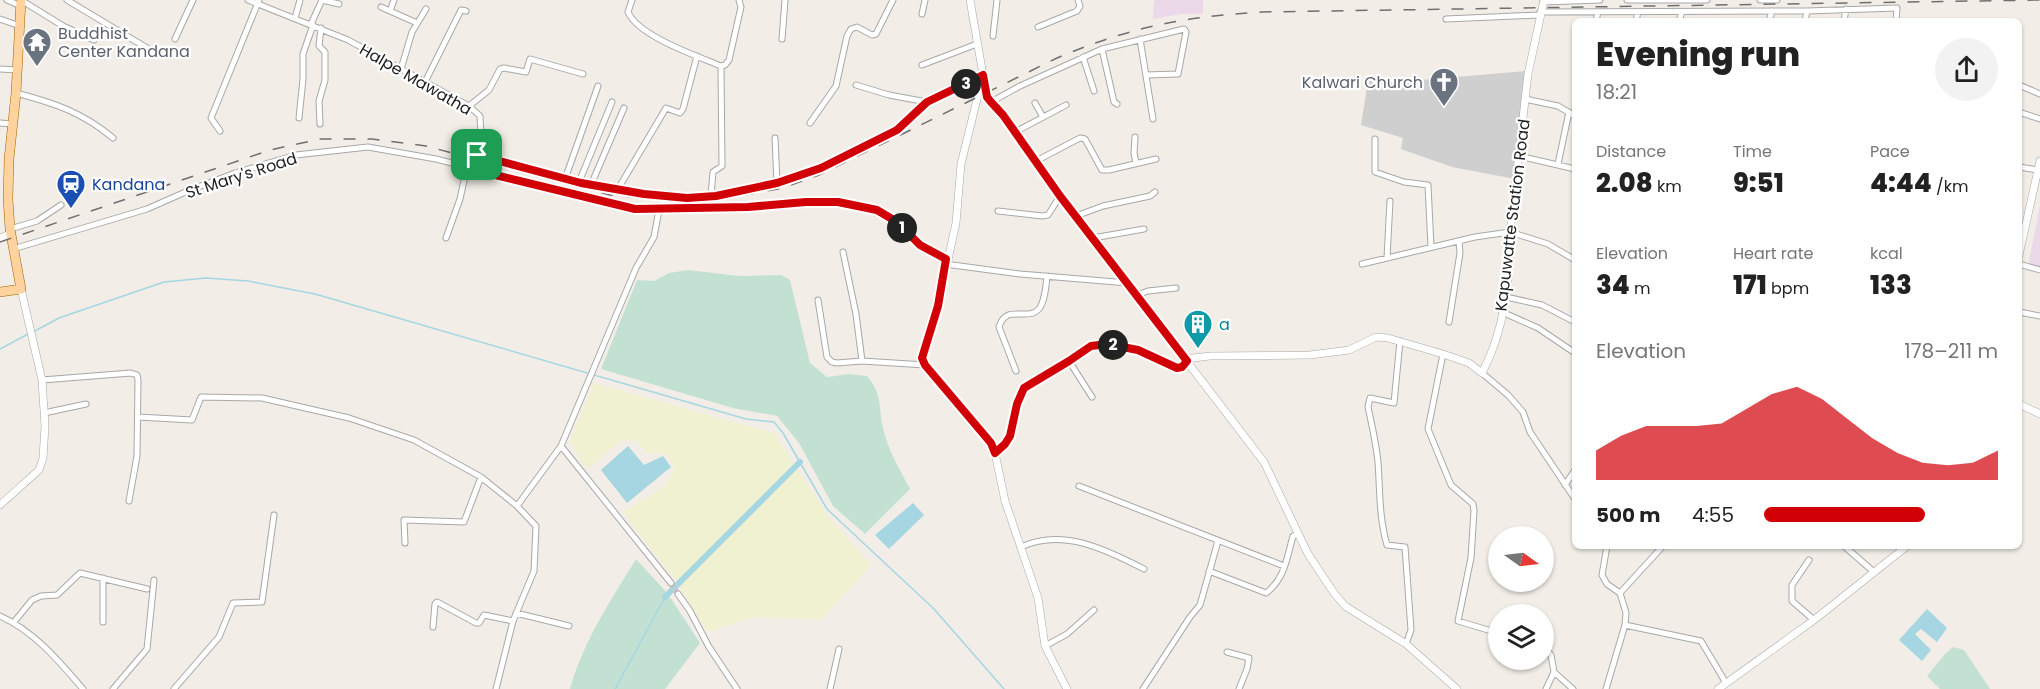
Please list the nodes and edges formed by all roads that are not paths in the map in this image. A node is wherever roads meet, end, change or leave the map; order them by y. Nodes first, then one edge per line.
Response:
1 (7, 0) edge
2 (67, 0) edge
3 (193, 0) edge
4 (248, 0) edge
5 (300, 0) edge
6 (394, 0) edge
7 (632, 0) edge
8 (739, 0) edge
9 (785, 0) edge
10 (893, 0) edge
11 (925, 0) edge
12 (970, 0) edge
13 (997, 0) edge
14 (1078, 0) edge
15 (1600, 0) edge
16 (1627, 0) edge
17 (1696, 0) edge
18 (1707, 0) edge
19 (1763, 0) edge
20 (1777, 0) edge
21 (1543, 1) edge
22 (21, 2) edge
23 (258, 2) edge
24 (339, 4) dead end
25 (381, 7) dead end
26 (426, 9) dead end
27 (1846, 9) junction
28 (390, 11) junction
29 (466, 11) dead end
30 (1772, 11) junction
31 (1807, 11) junction
32 (1598, 12) junction
33 (1638, 12) junction
34 (1682, 12) junction
35 (922, 14) dead end
36 (1540, 14) junction
37 (295, 18) junction
38 (1597, 18) edge
39 (1637, 18) edge
40 (1680, 18) edge
41 (1770, 18) edge
42 (1806, 18) edge
43 (1844, 18) edge
44 (1896, 18) edge
45 (0, 19) edge
46 (1446, 19) dead end
47 (417, 23) junction
48 (312, 24) junction
49 (20, 26) junction
50 (1038, 27) dead end
51 (321, 28) junction
52 (993, 36) dead end
53 (176, 39) dead end
54 (782, 39) dead end
55 (1140, 39) junction
56 (94, 40) dead end
57 (977, 44) junction
58 (1102, 49) junction
59 (157, 54) dead end
60 (697, 56) junction
61 (1083, 57) junction
62 (922, 65) dead end
63 (721, 66) junction
64 (0, 69) edge
65 (401, 69) junction
66 (17, 70) junction
67 (584, 74) dead end
68 (983, 75) junction
69 (1146, 75) junction
70 (425, 82) junction
71 (856, 85) dead end
72 (598, 86) dead end
73 (2022, 86) edge
74 (1095, 91) dead end
75 (16, 93) junction
76 (2040, 94) edge
77 (1526, 99) junction
78 (612, 102) dead end
79 (927, 102) junction
80 (991, 102) junction
81 (1035, 103) dead end
82 (1117, 104) dead end
83 (1066, 105) dead end
84 (469, 106) junction
85 (624, 108) dead end
86 (2022, 113) edge
87 (1572, 114) edge
88 (1043, 117) junction
89 (299, 118) dead end
90 (1153, 119) dead end
91 (2040, 119) edge
92 (0, 123) edge
93 (810, 123) dead end
94 (14, 124) junction
95 (320, 124) dead end
96 (220, 131) dead end
97 (1015, 132) junction
98 (1135, 137) dead end
99 (113, 138) dead end
100 (775, 138) dead end
101 (1375, 139) dead end
102 (477, 155) junction
103 (1519, 156) junction
104 (1156, 159) dead end
105 (1036, 161) junction
106 (2040, 161) edge
107 (1136, 163) junction
108 (1558, 164) junction
109 (467, 167) junction
110 (2022, 167) edge
111 (1572, 168) edge
112 (475, 170) junction
113 (2038, 170) junction
114 (566, 179) junction
115 (579, 182) junction
116 (777, 183) junction
117 (591, 185) junction
118 (618, 189) junction
119 (1155, 192) dead end
120 (4, 195) edge
121 (711, 196) junction
122 (1060, 196) junction
123 (1390, 201) dead end
124 (61, 205) dead end
125 (659, 210) junction
126 (998, 211) dead end
127 (1076, 216) junction
128 (1144, 229) dead end
129 (10, 232) junction
130 (1510, 232) junction
131 (2022, 234) edge
132 (0, 238) edge
133 (446, 238) dead end
134 (1093, 238) junction
135 (1460, 242) junction
136 (1431, 247) junction
137 (13, 249) junction
138 (843, 252) dead end
139 (1387, 258) junction
140 (1572, 258) edge
141 (946, 262) junction
142 (1362, 264) dead end
143 (2022, 265) edge
144 (2040, 270) edge
145 (1047, 276) junction
146 (1128, 283) junction
147 (1176, 288) dead end
148 (21, 289) junction
149 (0, 292) edge
150 (1137, 295) junction
151 (1506, 297) junction
152 (818, 300) dead end
153 (1502, 312) junction
154 (2022, 313) edge
155 (2040, 316) edge
156 (1572, 320) edge
157 (1449, 322) dead end
158 (1400, 341) junction
159 (1572, 351) edge
160 (1443, 354) junction
161 (862, 360) junction
162 (1186, 360) junction
163 (1069, 361) junction
164 (925, 365) junction
165 (1016, 371) dead end
166 (1482, 374) junction
167 (42, 380) junction
168 (1092, 397) dead end
169 (86, 404) dead end
170 (2022, 405) edge
171 (44, 413) junction
172 (2040, 414) edge
173 (138, 417) junction
174 (561, 446) junction
175 (995, 453) junction
176 (1572, 474) edge
177 (481, 477) junction
178 (1565, 485) junction
179 (1079, 486) dead end
180 (1572, 496) edge
181 (129, 501) dead end
182 (0, 505) edge
183 (517, 506) junction
184 (274, 515) dead end
185 (1298, 534) junction
186 (1218, 541) junction
187 (405, 543) dead end
188 (1020, 547) junction
189 (1606, 549) edge
190 (1660, 549) edge
191 (1847, 549) edge
192 (1903, 549) edge
193 (1809, 560) dead end
194 (1284, 566) junction
195 (1144, 569) dead end
196 (1209, 571) junction
197 (1874, 572) junction
198 (104, 578) junction
199 (154, 580) dead end
200 (671, 583) tunnel mouth
201 (147, 589) dead end
202 (1620, 593) junction
203 (678, 594) tunnel mouth
204 (1094, 610) dead end
205 (516, 614) junction
206 (0, 616) edge
207 (1814, 620) junction
208 (513, 621) junction
209 (14, 622) junction
210 (103, 622) dead end
211 (1625, 625) junction
212 (568, 626) dead end
213 (433, 627) dead end
214 (1488, 630) edge
215 (1406, 644) junction
216 (1044, 646) junction
217 (839, 649) dead end
218 (1227, 652) dead end
219 (1554, 672) joint
220 (1726, 683) junction
221 (83, 689) edge
222 (113, 689) edge
223 (174, 689) edge
224 (496, 689) edge
225 (737, 689) edge
226 (830, 689) edge
227 (1067, 689) edge
228 (1143, 689) edge
229 (1239, 689) edge
230 (1458, 689) edge
231 (1546, 689) edge
232 (1573, 689) edge
233 (1606, 689) edge
234 (1718, 689) edge

1 - 22 street
2 - 59 street
3 - 53 street
4 - 23 street, Halpe Mawatha
5 - 37 street
6 - 28 street
7 - 60 street
8 - 63 street
9 - 54 street
10 - 93 street
11 - 35 street
12 - 57 street
13 - 52 street
14 - 50 street
15 - 21 street
16 - 17 street
17 - 18 street
19 - 20 street
21 - 36 street, Kapuwatte Station Road
22 - 49 main road
22 - 56 street
23 - 37 street, Halpe Mawatha
23 - 96 street
24 - 48 street
25 - 28 street
26 - 47 street
27 - 31 street
27 - 43 street
27 - 44 street
28 - 47 street
29 - 70 street
30 - 31 street
30 - 34 street
30 - 41 street
31 - 42 street
32 - 33 street
32 - 36 street
32 - 38 street
33 - 34 street
33 - 39 street
34 - 40 street
36 - 46 street
36 - 77 street, Kapuwatte Station Road
37 - 48 street, Halpe Mawatha
45 - 49 street
47 - 65 street
48 - 51 street, Halpe Mawatha
48 - 89 street
49 - 66 main road
51 - 65 street, Halpe Mawatha
51 - 95 street
55 - 58 street
55 - 69 street
55 - 69 street
57 - 62 street
57 - 68 street
58 - 61 street
58 - 82 street
60 - 63 street
60 - 118 street
61 - 74 street
61 - 80 street
63 - 121 street
64 - 66 street
65 - 70 street, Halpe Mawatha
66 - 75 main road
67 - 84 street
68 - 79 street
68 - 80 street
68 - 141 street
69 - 90 street
70 - 84 street, Halpe Mawatha
71 - 79 street
72 - 114 street
73 - 76 street
75 - 94 main road
75 - 99 street
77 - 87 street
77 - 103 street, Kapuwatte Station Road
78 - 115 street
79 - 116 street
80 - 97 street
81 - 88 street
83 - 88 street
84 - 102 street, Halpe Mawatha
85 - 117 street
86 - 91 street
87 - 108 street
88 - 97 street
92 - 94 street
94 - 120 main road
97 - 105 street
98 - 107 street
100 - 116 street
101 - 136 street
102 - 112 street
102 - 114 street
103 - 108 street
103 - 130 street, Kapuwatte Station Road
104 - 107 street
105 - 107 street
105 - 122 street
106 - 113 street
108 - 111 street
109 - 112 street, St Mary's Road
109 - 133 street
109 - 137 street, St Mary's Road
110 - 113 street
112 - 125 street, St Mary's Road
113 - 131 street
114 - 115 street
115 - 117 street
116 - 121 street
117 - 118 street
118 - 121 street
119 - 127 street
120 - 129 main road
122 - 126 street
122 - 127 street
123 - 139 street
124 - 129 street
125 - 141 street, St Mary's Road
125 - 174 street
127 - 134 street
128 - 134 street
129 - 132 street
129 - 137 main road
130 - 135 street
130 - 140 street
130 - 151 street, Kapuwatte Station Road
134 - 146 street
135 - 136 street
135 - 157 street
136 - 139 street
137 - 148 main road
138 - 161 street
139 - 142 street
141 - 145 street
141 - 164 street
143 - 144 street
145 - 146 street
145 - 165 street
146 - 150 street
147 - 150 street
148 - 149 main road
148 - 167 street
150 - 162 street
151 - 153 street, Kapuwatte Station Road
151 - 156 street
152 - 161 street
153 - 159 street
153 - 166 street, Kapuwatte Station Road
154 - 155 street
158 - 160 street
158 - 162 street
158 - 215 street
160 - 166 street
160 - 214 street
161 - 164 street
162 - 163 street
162 - 185 street
163 - 168 street
163 - 175 street
164 - 175 street
166 - 178 street
167 - 171 street
167 - 173 street
169 - 171 street
170 - 172 street
171 - 182 street
173 - 177 street
173 - 181 street
174 - 183 street
174 - 200 street
175 - 188 street
176 - 178 street
177 - 183 street
177 - 187 street
178 - 180 street
179 - 186 street
183 - 205 street
184 - 223 street
185 - 194 street
185 - 215 street
186 - 194 street
186 - 196 street
188 - 195 street
188 - 216 street
189 - 202 street
190 - 202 street
191 - 197 street
192 - 197 street
193 - 207 street
194 - 196 street
196 - 228 street
197 - 207 street
198 - 201 street
198 - 209 street
198 - 210 street
199 - 222 street
202 - 211 street
203 - 225 street
204 - 216 street
205 - 208 street
205 - 212 street
206 - 209 street
207 - 220 street
208 - 213 street
208 - 224 street
209 - 221 street
211 - 220 street
211 - 233 street
215 - 230 street
216 - 227 street
217 - 226 street
218 - 229 street
219 - 231 street
219 - 232 street
220 - 234 street

